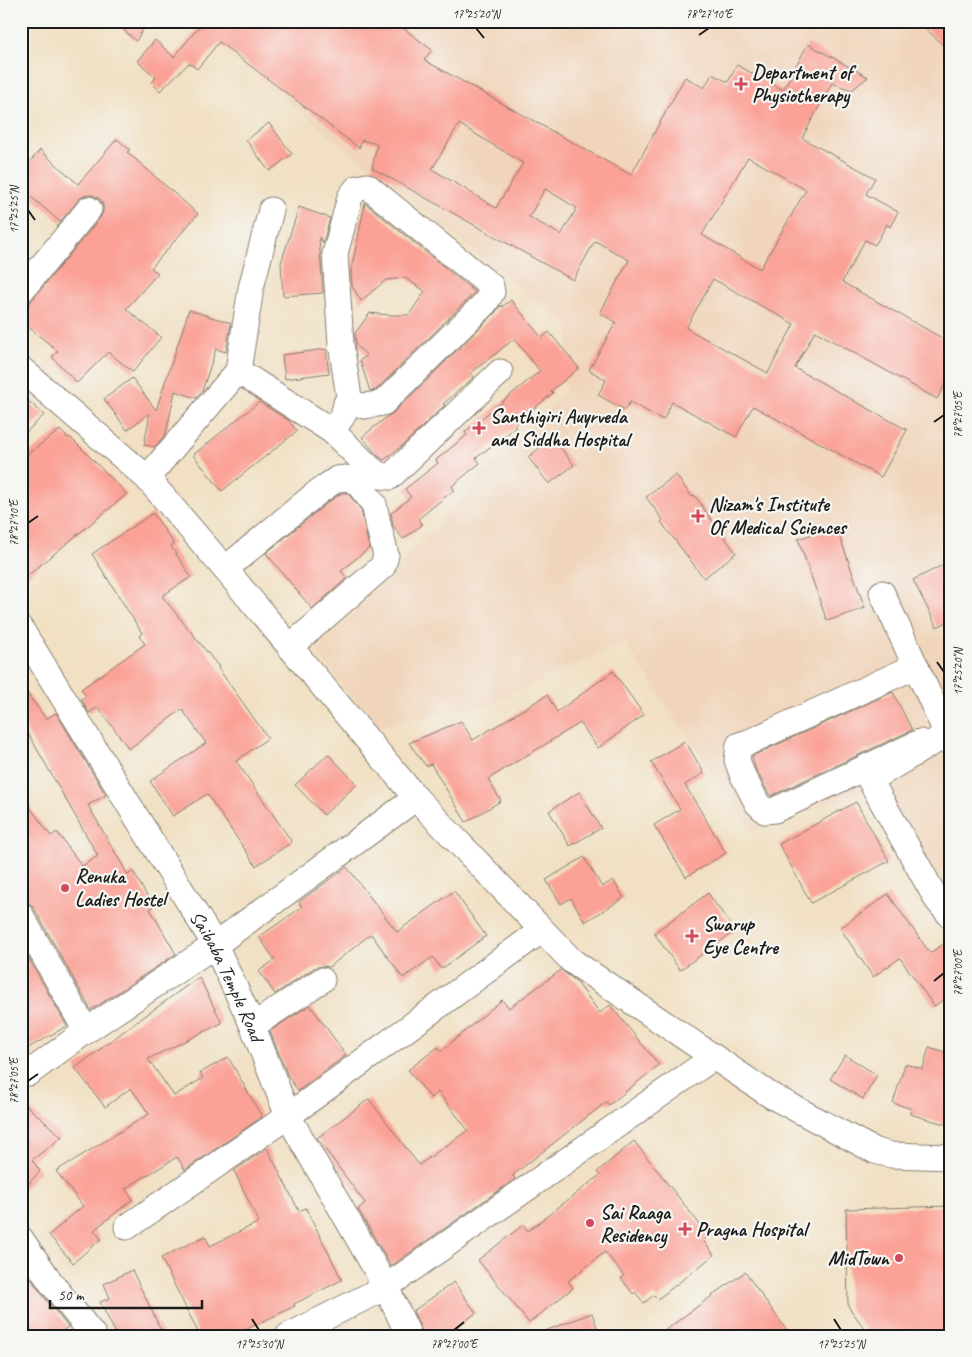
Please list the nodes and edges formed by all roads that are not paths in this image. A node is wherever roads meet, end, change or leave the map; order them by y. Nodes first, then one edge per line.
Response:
1 (89, 209) dead end
2 (271, 210) dead end
3 (21, 290) edge
4 (21, 369) edge
5 (238, 371) junction
6 (500, 372) dead end
7 (346, 403) junction
8 (332, 431) junction
9 (147, 478) junction
10 (225, 569) junction
11 (882, 593) dead end
12 (23, 636) edge
13 (290, 647) junction
14 (916, 666) junction
15 (949, 738) edge
16 (920, 742) dead end
17 (416, 798) junction
18 (21, 915) edge
19 (951, 916) edge
20 (542, 930) junction
21 (215, 945) junction
22 (322, 980) dead end
23 (251, 1022) junction
24 (86, 1031) junction
25 (714, 1057) junction
26 (21, 1071) edge
27 (288, 1116) junction
28 (951, 1158) edge
29 (127, 1227) dead end
30 (21, 1239) edge
31 (386, 1287) junction
32 (94, 1336) edge
33 (288, 1336) edge
34 (410, 1336) edge

1 - 3 street
2 - 5 street
4 - 9 street
5 - 8 street
5 - 9 street
6 - 8 street
7 - 7 street
7 - 8 street
9 - 10 street
10 - 13 street
10 - 13 street
11 - 14 street
12 - 21 street, Saibaba Temple Road
13 - 17 street
14 - 15 street
14 - 16 street
15 - 19 street
17 - 20 street
17 - 21 street
18 - 24 street
20 - 25 street
20 - 27 street
21 - 23 street, Saibaba Temple Road
21 - 24 street
22 - 23 street
23 - 27 street, Saibaba Temple Road
24 - 26 street
25 - 28 street
25 - 31 street
27 - 29 street
27 - 31 street, Saibaba Temple Road
30 - 32 street
31 - 33 street
31 - 34 street, Saibaba Temple Road

